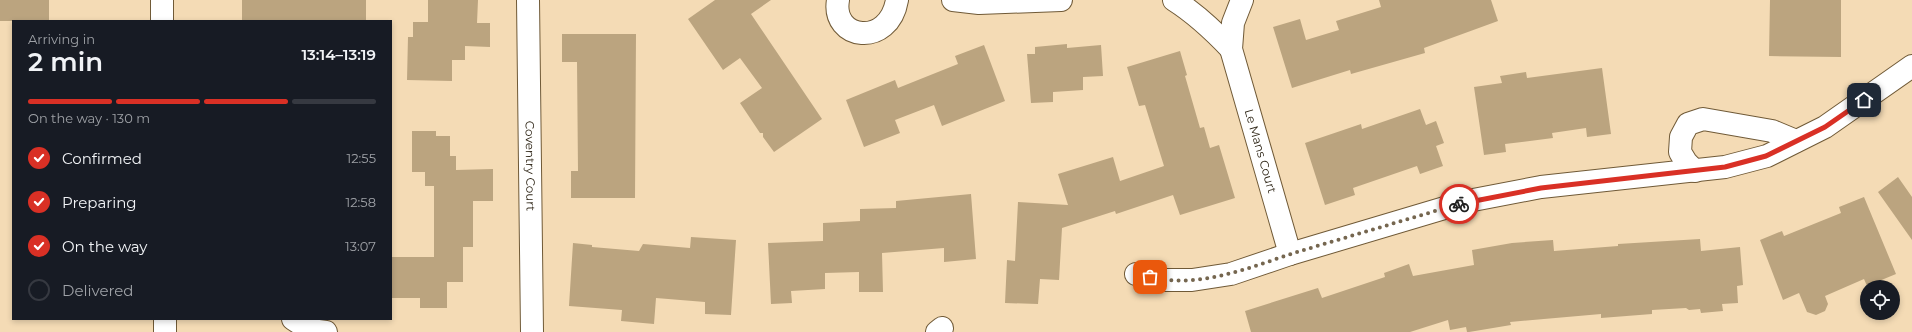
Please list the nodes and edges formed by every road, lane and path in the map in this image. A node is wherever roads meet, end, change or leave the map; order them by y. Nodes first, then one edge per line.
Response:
1 (162, 0) edge
2 (528, 0) edge
3 (838, 0) edge
4 (897, 0) edge
5 (953, 0) edge
6 (1061, 0) edge
7 (1174, 0) edge
8 (1242, 0) edge
9 (162, 20) edge
10 (1231, 48) junction
11 (1912, 66) edge
12 (1796, 141) junction
13 (1695, 171) junction
14 (1290, 254) junction
15 (1136, 274) dead end
16 (165, 320) edge
17 (295, 320) edge
18 (165, 332) edge
19 (326, 332) edge
20 (532, 332) edge

1 - 9 street
2 - 20 street, Coventry Court
3 - 4 street
5 - 6 street
7 - 10 street, Le Mans Court
8 - 10 street, Le Mans Court
10 - 14 street, Le Mans Court
11 - 12 street
12 - 13 street
12 - 13 street
13 - 14 street
14 - 15 street
16 - 18 street
17 - 19 street

